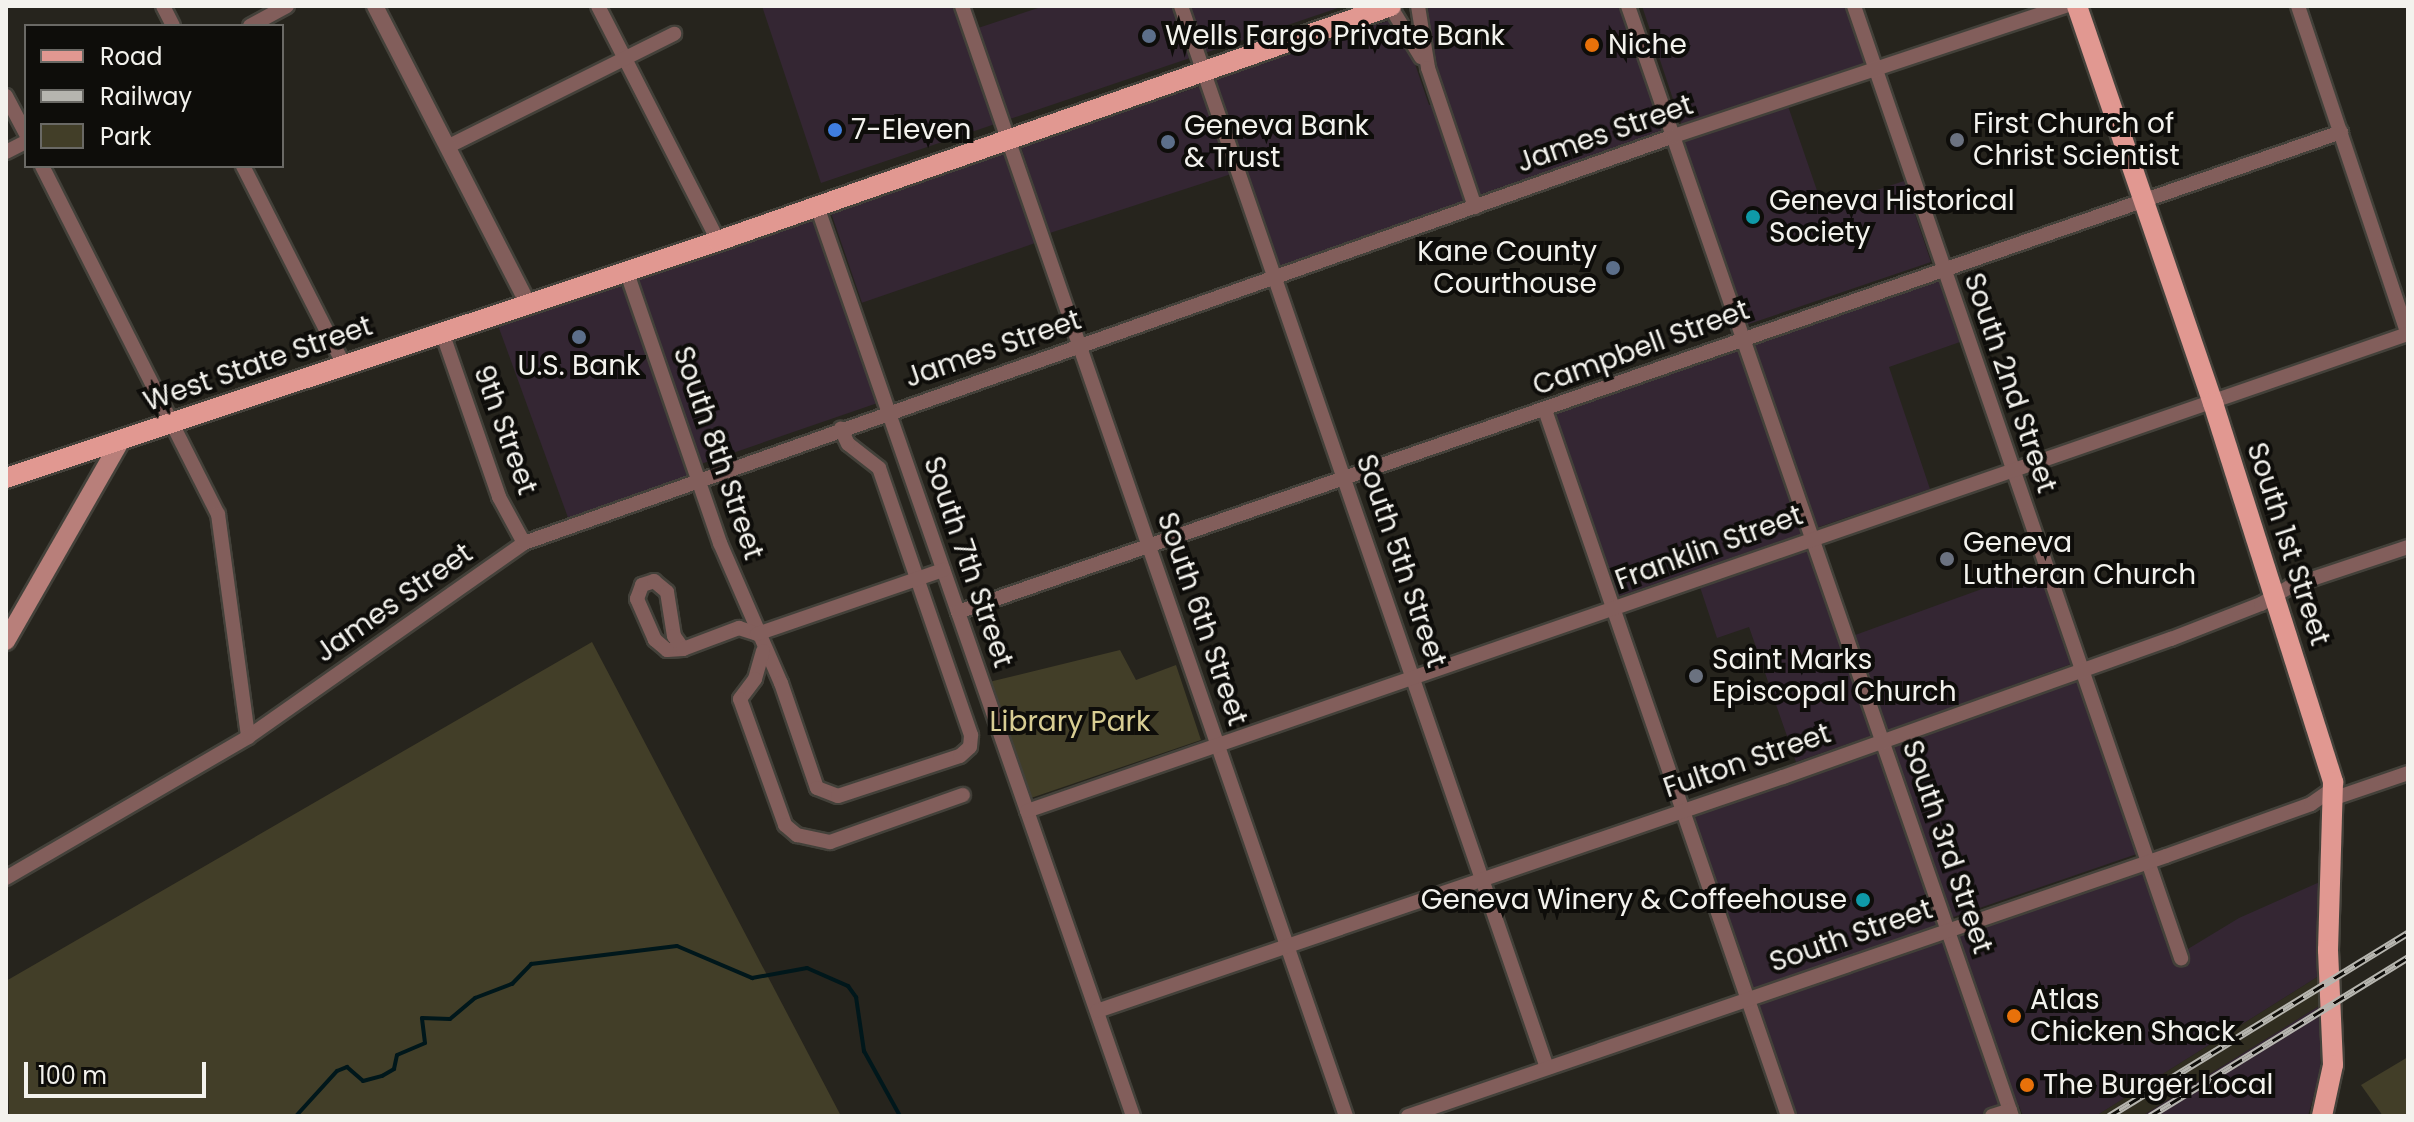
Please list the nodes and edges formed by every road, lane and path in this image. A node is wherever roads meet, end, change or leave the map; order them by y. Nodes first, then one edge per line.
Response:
1 (163, 6) edge
2 (287, 6) edge
3 (375, 6) edge
4 (598, 6) edge
5 (962, 6) edge
6 (1181, 6) edge
7 (1391, 6) edge
8 (1418, 6) edge
9 (1628, 6) edge
10 (1854, 6) edge
11 (2065, 6) edge
12 (2077, 6) edge
13 (2298, 6) edge
14 (172, 24) edge
15 (254, 24) edge
16 (674, 34) dead end
17 (624, 56) junction
18 (1428, 68) junction
19 (1203, 72) junction
20 (1876, 72) junction
21 (6, 96) edge
22 (24, 130) edge
23 (2341, 132) junction
24 (1674, 136) junction
25 (1009, 138) junction
26 (24, 143) edge
27 (447, 147) junction
28 (6, 152) edge
29 (43, 168) edge
30 (244, 168) edge
31 (2144, 202) junction
32 (817, 206) junction
33 (1475, 207) junction
34 (718, 241) junction
35 (626, 270) junction
36 (1943, 270) junction
37 (1277, 278) junction
38 (528, 304) junction
39 (442, 332) junction
40 (2408, 334) edge
41 (1744, 338) junction
42 (1080, 346) junction
43 (343, 363) junction
44 (2213, 403) junction
45 (1545, 410) junction
46 (889, 412) junction
47 (172, 423) junction
48 (841, 429) junction
49 (121, 440) junction
50 (2012, 470) junction
51 (6, 478) edge
52 (699, 478) junction
53 (1344, 478) junction
54 (1813, 538) junction
55 (524, 543) junction
56 (1149, 545) junction
57 (2408, 547) edge
58 (943, 570) junction
59 (916, 580) junction
60 (2276, 595) junction
61 (1614, 609) junction
62 (958, 612) junction
63 (757, 634) junction
64 (6, 641) edge
65 (683, 649) junction
66 (763, 651) junction
67 (2082, 668) junction
68 (1413, 678) junction
69 (248, 737) junction
70 (1884, 740) junction
71 (1218, 746) junction
72 (2408, 773) edge
73 (963, 795) dead end
74 (2335, 798) junction
75 (1027, 811) junction
76 (1683, 811) junction
77 (2149, 862) junction
78 (6, 878) edge
79 (1482, 879) junction
80 (1947, 931) junction
81 (1287, 946) junction
82 (2181, 958) dead end
83 (1748, 999) junction
84 (1097, 1011) junction
85 (1547, 1068) junction
86 (2011, 1113) edge
87 (1133, 1116) edge
88 (1346, 1116) edge
89 (1408, 1116) edge
90 (1788, 1116) edge
91 (1992, 1116) edge
92 (2322, 1116) edge

1 - 14 street
2 - 15 street
3 - 27 street
4 - 17 street
5 - 25 street, South 6th Street
6 - 19 street, South 5th Street
7 - 18 street
7 - 19 main road, West State Street
8 - 18 street
9 - 24 street, South 3rd Street
10 - 20 street, South 2nd Street
11 - 20 street, James Street
12 - 31 main road, South 1st Street
13 - 23 street
16 - 17 street
17 - 27 street
17 - 34 street
18 - 33 street
19 - 25 main road, West State Street
19 - 37 street, South 5th Street
20 - 24 street, James Street
20 - 36 street, South 2nd Street
21 - 22 street
23 - 31 street, Campbell Street
23 - 40 street
24 - 33 street, James Street
24 - 41 street, South 3rd Street
25 - 32 main road, West State Street
25 - 42 street, South 6th Street
26 - 28 street
27 - 38 street
29 - 47 street
30 - 43 street
31 - 36 street, Campbell Street
31 - 44 main road, South 1st Street
32 - 34 main road, West State Street
32 - 46 street, South 7th Street
33 - 37 street, James Street
34 - 35 main road, West State Street
35 - 38 main road, West State Street
35 - 52 street, South 8th Street
36 - 41 street, Campbell Street
36 - 50 street, South 2nd Street
37 - 42 street, James Street
37 - 53 street, South 5th Street
38 - 39 main road, West State Street
39 - 43 main road, West State Street
39 - 55 street, 9th Street
40 - 44 street, Franklin Street
41 - 45 street, Campbell Street
41 - 54 street, South 3rd Street
42 - 46 street, James Street
42 - 56 street, South 6th Street
43 - 47 main road, West State Street
44 - 50 street, Franklin Street
44 - 60 main road, South 1st Street
45 - 53 street, Campbell Street
45 - 61 street
46 - 48 street, James Street
46 - 58 street, South 7th Street
47 - 49 main road, West State Street
47 - 69 street
48 - 52 street, James Street
48 - 59 street
49 - 51 main road, West State Street
49 - 64 main road
50 - 54 street, Franklin Street
50 - 67 street, South 2nd Street
52 - 55 street, James Street
52 - 63 street, South 8th Street
53 - 56 street, Campbell Street
53 - 68 street, South 5th Street
54 - 61 street, Franklin Street
54 - 70 street, South 3rd Street
55 - 69 street, James Street
56 - 62 street, Campbell Street
56 - 71 street, South 6th Street
57 - 60 street, Fulton Street
58 - 59 street
58 - 62 street, South 7th Street
59 - 63 street
59 - 66 street, South 8th Street
60 - 67 street, Fulton Street
60 - 74 main road, South 1st Street
61 - 68 street, Franklin Street
61 - 76 street
62 - 75 street, South 7th Street
63 - 65 street
63 - 66 street, South 8th Street
65 - 65 street
66 - 73 street
67 - 70 street, Fulton Street
67 - 77 street, South 2nd Street
68 - 71 street, Franklin Street
68 - 79 street, South 5th Street
69 - 78 street, James Street
70 - 76 street, Fulton Street
70 - 80 street, South 3rd Street
71 - 75 street, Franklin Street
71 - 81 street, South 6th Street
72 - 74 street
74 - 77 street, South Street
74 - 92 main road, South 1st Street
75 - 84 street, South 7th Street
76 - 79 street, Fulton Street
76 - 83 street
77 - 80 street, South Street
77 - 82 street, South 2nd Street
79 - 81 street, Fulton Street
79 - 85 street, South 5th Street
80 - 83 street, South Street
80 - 86 street, South 3rd Street
81 - 84 street, Fulton Street
81 - 88 street, South 6th Street
83 - 85 street, South Street
83 - 90 street
84 - 87 street, South 7th Street
85 - 89 street, South Street
86 - 91 street

